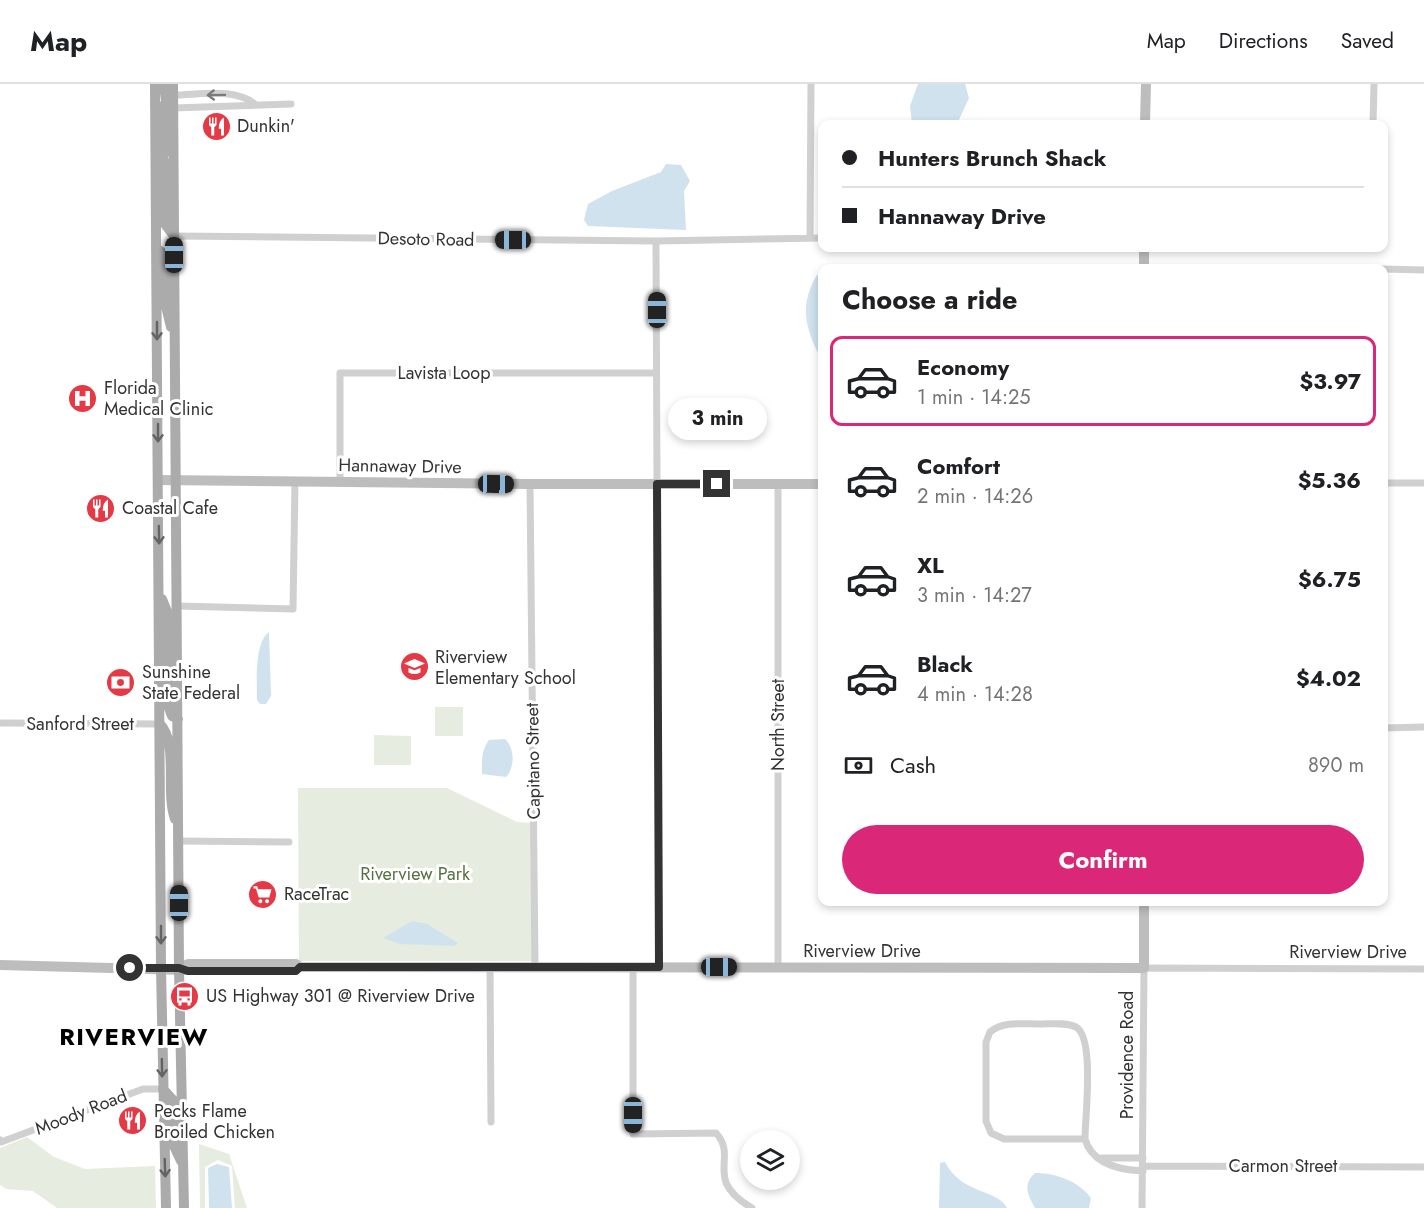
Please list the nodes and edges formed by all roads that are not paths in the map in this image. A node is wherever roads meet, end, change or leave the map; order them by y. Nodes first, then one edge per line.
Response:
1 (155, 84) edge
2 (164, 84) edge
3 (811, 84) edge
4 (1146, 84) edge
5 (1374, 84) edge
6 (173, 90) edge
7 (155, 104) junction
8 (291, 104) dead end
9 (256, 105) junction
10 (173, 108) junction
11 (1145, 120) edge
12 (1373, 120) edge
13 (155, 128) junction
14 (174, 175) junction
15 (174, 236) junction
16 (810, 238) junction
17 (818, 238) edge
18 (656, 241) junction
19 (156, 248) junction
20 (1388, 269) edge
21 (1424, 270) edge
22 (175, 339) junction
23 (657, 373) junction
24 (158, 480) junction
25 (176, 480) junction
26 (295, 481) junction
27 (340, 481) junction
28 (1388, 483) edge
29 (1424, 483) edge
30 (530, 484) junction
31 (657, 484) junction
32 (778, 484) junction
33 (818, 484) edge
34 (159, 590) junction
35 (177, 606) junction
36 (178, 719) junction
37 (0, 723) edge
38 (160, 724) junction
39 (1388, 728) edge
40 (1424, 728) edge
41 (178, 828) junction
42 (178, 841) junction
43 (289, 842) dead end
44 (1144, 906) edge
45 (0, 965) edge
46 (490, 966) junction
47 (535, 966) junction
48 (633, 967) junction
49 (659, 967) junction
50 (778, 967) junction
51 (161, 968) junction
52 (179, 968) junction
53 (1143, 968) junction
54 (1424, 969) edge
55 (163, 1089) junction
56 (492, 1122) dead end
57 (1085, 1139) junction
58 (0, 1141) edge
59 (1099, 1158) junction
60 (183, 1164) junction
61 (1143, 1165) junction
62 (1424, 1167) edge
63 (166, 1208) edge
64 (184, 1208) edge
65 (752, 1208) edge
66 (1142, 1208) edge

1 - 7 main road
2 - 10 main road
3 - 16 street
4 - 11 street
5 - 12 street
9 -> 6 street
6 - 10 main road
7 - 13 main road
7 - 14 main road
8 - 9 street
9 - 10 street
10 - 14 main road
13 - 15 main road
13 - 19 main road
14 - 15 main road
15 - 18 street, Desoto Road
15 - 22 main road
16 - 17 street, Desoto Road
16 - 18 street, Desoto Road
18 - 23 street
19 - 22 main road
19 -> 24 main road
20 - 21 street
22 - 25 main road
23 - 27 street, Lavista Loop
23 - 31 street
24 - 25 street, Hannaway Drive
24 -> 34 main road
25 - 26 street, Hannaway Drive
25 - 35 main road
26 - 27 street, Hannaway Drive
26 - 35 street
27 - 30 street, Hannaway Drive
28 - 29 street
30 - 31 street, Hannaway Drive
30 - 47 street, Capitano Street
31 - 32 street, Hannaway Drive
31 - 49 street
32 - 33 street, Hannaway Drive
32 - 50 street, North Street
34 - 36 main road
34 - 38 main road
35 - 36 main road
36 - 41 main road
37 - 38 street, Sanford Street
38 - 41 main road
38 -> 51 main road
39 - 40 street
41 - 42 main road
42 - 43 street
42 - 52 main road
44 - 53 street, Providence Road
45 - 51 street, Riverview Drive
46 - 47 street, Riverview Drive
46 - 52 street, Riverview Drive
46 - 56 street
47 - 48 street, Riverview Drive
48 - 49 street, Riverview Drive
48 - 65 street
49 - 50 street, Riverview Drive
50 - 53 street, Riverview Drive
51 - 52 street, Riverview Drive
51 -> 55 main road
52 - 60 main road
53 - 54 street, Riverview Drive
53 - 61 street, Providence Road
55 - 58 street, Moody Road
55 - 60 main road
55 -> 63 main road
57 - 57 street
57 - 59 street
59 - 61 street
59 - 61 street
60 - 64 main road
61 - 62 street, Carmon Street
61 - 66 street, Providence Road

